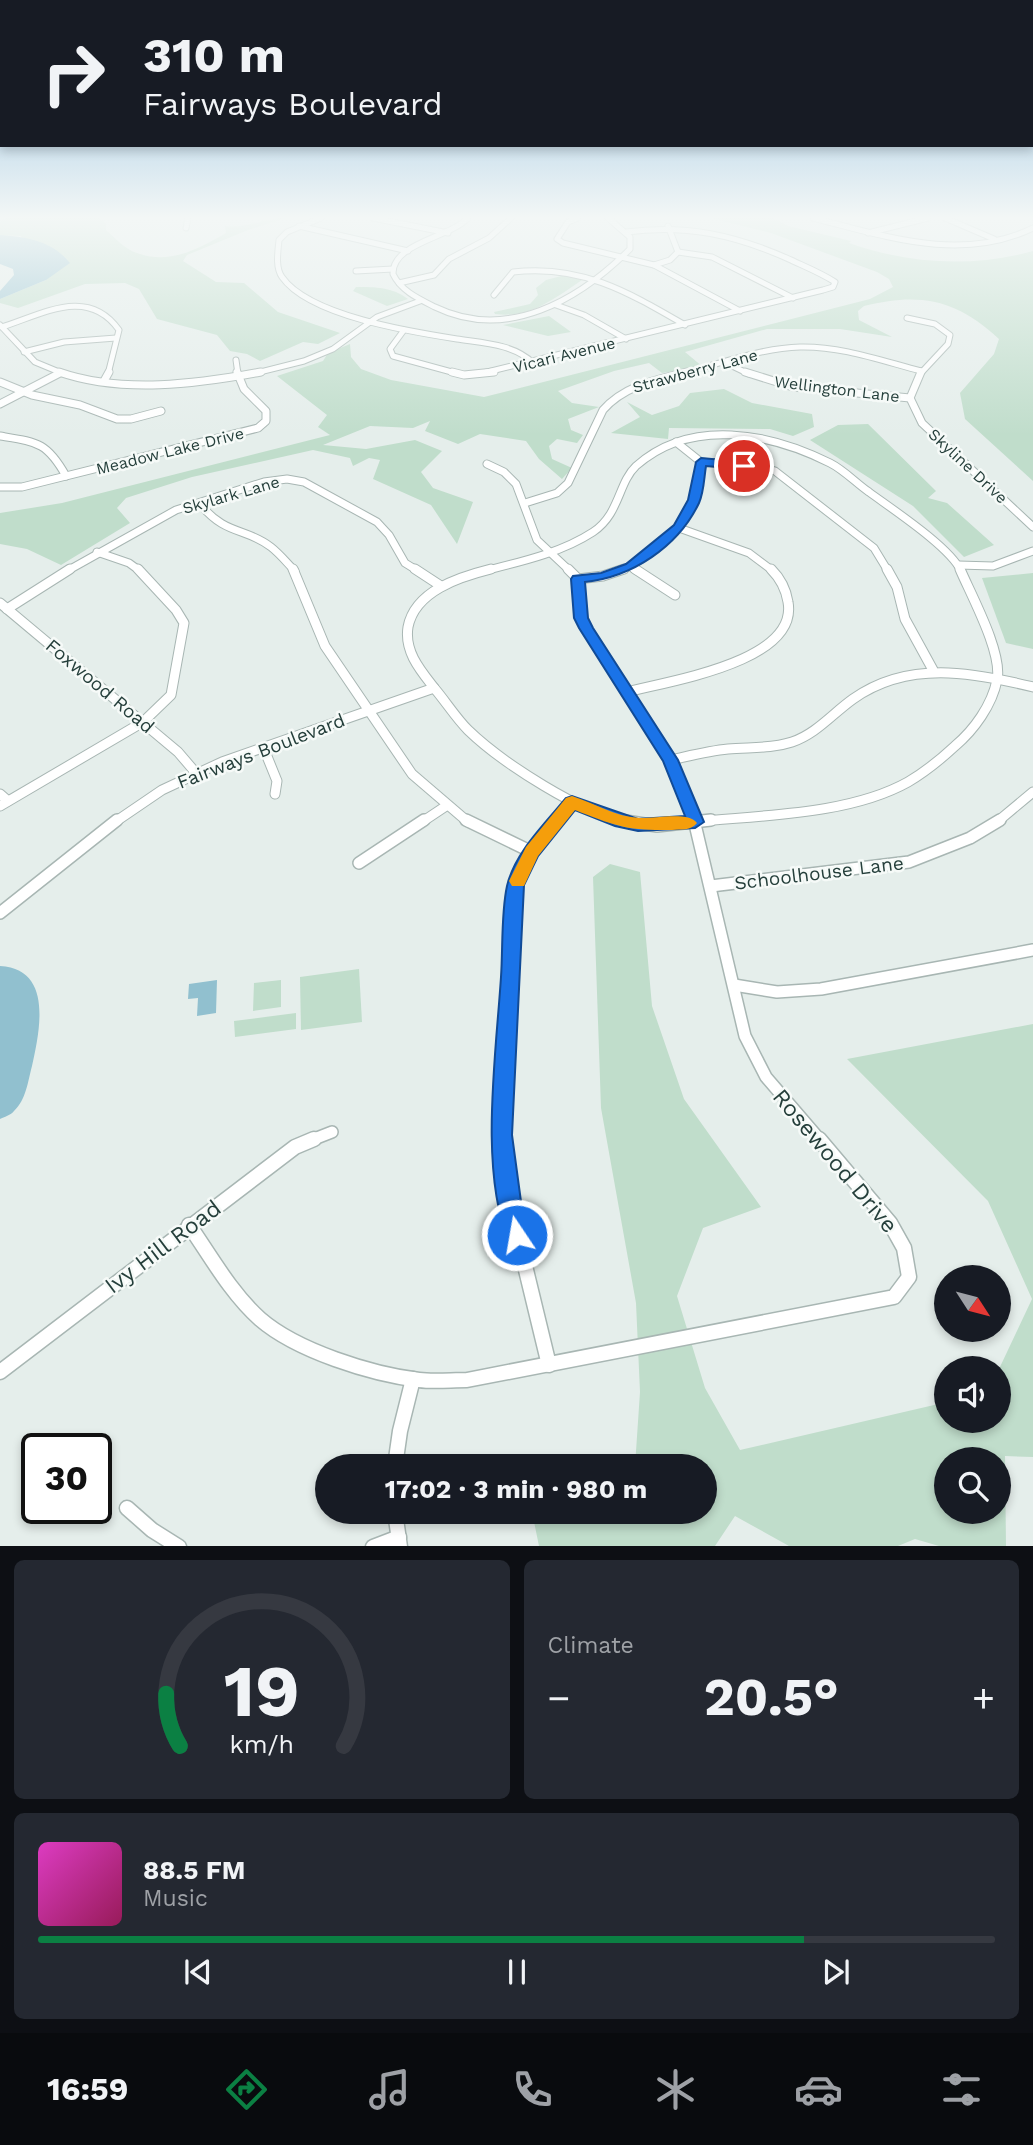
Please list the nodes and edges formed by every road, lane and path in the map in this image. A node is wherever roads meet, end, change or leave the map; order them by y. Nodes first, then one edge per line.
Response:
1 (296, 290) edge
2 (407, 290) edge
3 (498, 290) edge
4 (578, 290) edge
5 (622, 290) edge
6 (701, 290) edge
7 (777, 290) edge
8 (822, 290) edge
9 (494, 295) dead end
10 (793, 298) junction
11 (420, 301) junction
12 (556, 305) junction
13 (740, 311) junction
14 (907, 318) dead end
15 (369, 321) junction
16 (685, 325) junction
17 (1, 326) edge
18 (404, 330) junction
19 (117, 338) junction
20 (626, 340) junction
21 (24, 352) junction
22 (236, 360) dead end
23 (533, 363) junction
24 (726, 363) junction
25 (921, 371) junction
26 (60, 373) junction
27 (237, 378) junction
28 (104, 381) junction
29 (0, 382) edge
30 (24, 392) junction
31 (910, 398) junction
32 (0, 404) edge
33 (161, 411) dead end
34 (0, 436) edge
35 (676, 442) junction
36 (701, 462) junction
37 (486, 464) dead end
38 (66, 477) junction
39 (0, 487) edge
40 (200, 503) junction
41 (525, 503) junction
42 (679, 527) junction
43 (1033, 527) edge
44 (1033, 551) edge
45 (97, 552) junction
46 (551, 552) junction
47 (958, 565) junction
48 (631, 567) junction
49 (578, 579) junction
50 (441, 586) junction
51 (675, 596) dead end
52 (4, 606) edge
53 (933, 670) junction
54 (998, 678) junction
55 (1033, 687) edge
56 (434, 688) junction
57 (627, 692) junction
58 (370, 709) junction
59 (143, 722) junction
60 (264, 749) junction
61 (670, 760) junction
62 (196, 773) junction
63 (1033, 792) edge
64 (275, 794) dead end
65 (3, 800) edge
66 (572, 802) junction
67 (446, 806) junction
68 (695, 822) junction
69 (532, 852) junction
70 (359, 863) dead end
71 (711, 886) junction
72 (0, 913) edge
73 (1033, 950) edge
74 (734, 985) junction
75 (332, 1132) dead end
76 (190, 1225) junction
77 (549, 1365) junction
78 (0, 1372) edge
79 (413, 1379) junction
80 (397, 1454) edge
81 (127, 1508) dead end
82 (398, 1524) edge
83 (400, 1542) edge
84 (178, 1546) edge
85 (373, 1546) edge

1 - 15 street
2 - 11 street
3 - 9 street
4 - 12 street
5 - 16 street
6 - 13 street
7 - 10 street
8 - 10 street, Vicari Avenue
10 - 13 street, Vicari Avenue
11 - 12 street
11 - 15 street
12 - 20 street
13 - 16 street, Vicari Avenue
14 - 25 street
15 - 18 street
15 - 27 street
16 - 20 street, Vicari Avenue
17 - 19 street
17 - 21 street
18 - 23 street
18 - 23 street, Vicari Avenue
19 - 21 street
19 - 28 street
20 - 23 street, Vicari Avenue
21 - 26 street
22 - 27 street
24 - 25 street, Strawberry Lane
24 - 31 street, Wellington Lane
24 - 41 street, Strawberry Lane
25 - 31 street
26 - 28 street
26 - 30 street
27 - 28 street
27 - 38 street, Meadow Lake Drive
29 - 30 street
30 - 32 street
30 - 33 street
31 - 43 street, Skyline Drive
34 - 38 street
35 - 36 street
35 - 46 street
35 - 47 street
36 - 42 street
36 - 53 street
37 - 41 street
38 - 39 street, Meadow Lake Drive
40 - 45 street, Skylark Lane
40 - 50 street, Skylark Lane
40 - 58 street
41 - 46 street
42 - 48 street
42 - 57 street
44 - 47 street
45 - 52 street, Skylark Lane
45 - 59 street
46 - 49 street
46 - 50 street
47 - 54 street
48 - 49 street
48 - 51 street
49 - 57 street, Rosewood Drive
50 - 56 street
52 - 59 street, Foxwood Road
53 - 54 street
53 - 61 street
54 - 55 street
54 - 68 street
56 - 58 street, Fairways Boulevard
56 - 66 street
57 - 61 street, Rosewood Drive
58 - 60 street, Fairways Boulevard
58 - 67 street
59 - 62 street, Foxwood Road
59 - 65 street
60 - 62 street, Fairways Boulevard
60 - 64 street
61 - 68 street, Rosewood Drive
62 - 72 street, Fairways Boulevard
63 - 71 street, Schoolhouse Lane
66 - 68 street
66 - 69 street
67 - 69 street
67 - 70 street
68 - 71 street, Rosewood Drive
69 - 77 street
71 - 74 street, Rosewood Drive
73 - 74 street
74 - 77 street, Rosewood Drive
75 - 76 street, Ivy Hill Road
76 - 78 street, Ivy Hill Road
76 - 79 street, Rosewood Drive
77 - 79 street, Rosewood Drive
79 - 80 street
81 - 84 street
82 - 83 street
83 - 85 street

